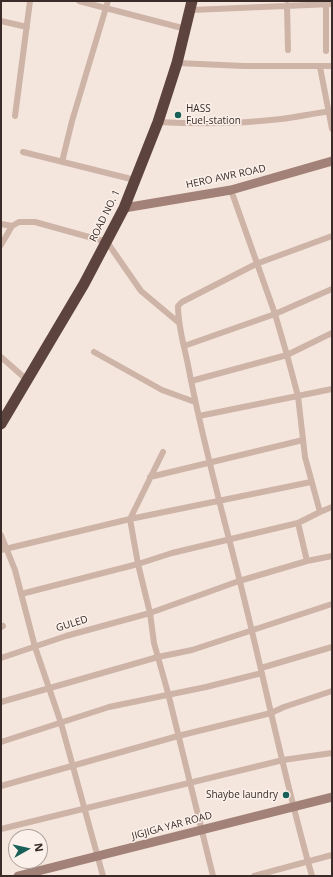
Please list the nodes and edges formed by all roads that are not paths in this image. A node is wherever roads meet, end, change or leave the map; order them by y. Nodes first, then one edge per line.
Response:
1 (30, 1) edge
2 (79, 1) edge
3 (108, 1) edge
4 (329, 4) edge
5 (287, 5) junction
6 (191, 6) edge
7 (106, 8) junction
8 (1, 21) edge
9 (26, 27) junction
10 (186, 29) junction
11 (288, 50) dead end
12 (326, 51) dead end
13 (177, 63) junction
14 (332, 66) edge
15 (320, 67) junction
16 (330, 111) edge
17 (15, 116) dead end
18 (158, 122) junction
19 (332, 129) edge
20 (23, 152) dead end
21 (332, 161) edge
22 (62, 162) junction
23 (135, 180) junction
24 (231, 190) junction
25 (124, 208) junction
26 (1, 224) edge
27 (12, 226) junction
28 (332, 236) edge
29 (107, 242) junction
30 (1, 245) edge
31 (256, 264) junction
32 (332, 289) edge
33 (275, 314) junction
34 (178, 322) junction
35 (332, 333) edge
36 (184, 346) junction
37 (94, 352) dead end
38 (287, 355) junction
39 (1, 357) edge
40 (26, 380) junction
41 (191, 381) junction
42 (332, 389) edge
43 (298, 396) junction
44 (195, 402) junction
45 (199, 416) junction
46 (1, 424) edge
47 (303, 440) junction
48 (163, 452) dead end
49 (209, 461) junction
50 (150, 477) junction
51 (311, 482) junction
52 (218, 501) junction
53 (332, 507) edge
54 (320, 512) junction
55 (130, 519) junction
56 (298, 523) junction
57 (1, 534) edge
58 (230, 540) junction
59 (4, 549) edge
60 (332, 556) edge
61 (307, 561) junction
62 (138, 564) junction
63 (239, 581) junction
64 (21, 594) junction
65 (332, 604) edge
66 (150, 613) junction
67 (254, 631) junction
68 (35, 647) junction
69 (332, 648) edge
70 (158, 657) junction
71 (1, 658) edge
72 (261, 670) junction
73 (49, 687) junction
74 (332, 691) edge
75 (168, 693) junction
76 (1, 702) edge
77 (271, 713) junction
78 (61, 723) junction
79 (178, 736) junction
80 (1, 742) edge
81 (332, 752) edge
82 (282, 760) junction
83 (73, 766) junction
84 (190, 783) junction
85 (1, 786) edge
86 (332, 796) edge
87 (294, 806) junction
88 (86, 809) junction
89 (1, 829) edge
90 (201, 830) junction
91 (332, 855) edge
92 (97, 857) junction
93 (307, 861) junction
94 (18, 876) edge
95 (103, 876) edge
96 (213, 876) edge
97 (254, 876) edge
98 (312, 876) edge

1 - 9 street
2 - 7 street
3 - 7 street
4 - 5 street
4 - 12 street
5 - 6 street
5 - 11 street
6 - 10 highway, ROAD NO. 1
7 - 10 street
7 - 22 street
8 - 9 street
9 - 17 street
10 - 13 highway, ROAD NO. 1
13 - 15 street
13 - 18 highway, ROAD NO. 1
14 - 15 street
15 - 16 street
16 - 18 street
16 - 19 street
18 - 23 highway, ROAD NO. 1
20 - 22 street
21 - 24 street, HERO AWR ROAD
22 - 23 street
23 - 25 highway, ROAD NO. 1
24 - 25 street, HERO AWR ROAD
24 - 31 street
25 - 29 highway, ROAD NO. 1
26 - 27 street
27 - 29 street
27 - 30 street
28 - 31 street
29 - 34 street
29 - 40 highway, ROAD NO. 1
31 - 33 street
31 - 34 street
32 - 33 street
33 - 36 street
33 - 38 street
34 - 36 street
35 - 38 street
36 - 41 street
37 - 44 street
38 - 41 street
38 - 43 street
39 - 40 street
40 - 46 highway, ROAD NO. 1
41 - 44 street
42 - 43 street
43 - 45 street
43 - 47 street
44 - 45 street
45 - 49 street
47 - 49 street
47 - 51 street
48 - 50 street
49 - 50 street
49 - 52 street
50 - 55 street
51 - 52 street
51 - 54 street
52 - 55 street
52 - 58 street
53 - 54 street
54 - 56 street
55 - 59 street
55 - 62 street
56 - 58 street
56 - 61 street
57 - 59 street
58 - 62 street
58 - 63 street
59 - 64 street
60 - 61 street, GULED
61 - 63 street, GULED
62 - 64 street
62 - 66 street
63 - 66 street, GULED
63 - 67 street
64 - 68 street
65 - 67 street
66 - 68 street, GULED
66 - 70 street
67 - 70 street
67 - 72 street
68 - 71 street, GULED
68 - 73 street
69 - 72 street
70 - 73 street
70 - 75 street
72 - 75 street
72 - 77 street
73 - 76 street
73 - 78 street
74 - 77 street
75 - 78 street
75 - 79 street
77 - 79 street
77 - 82 street
78 - 80 street
78 - 83 street
79 - 83 street
79 - 84 street
81 - 82 street
82 - 84 street
82 - 87 street
83 - 85 street
83 - 88 street
84 - 88 street
84 - 90 street
86 - 87 street, JIGJIGA YAR ROAD
87 - 90 street, JIGJIGA YAR ROAD
87 - 93 street
88 - 89 street
88 - 92 street
90 - 92 street, JIGJIGA YAR ROAD
90 - 96 street
91 - 93 street
92 - 94 street, JIGJIGA YAR ROAD
92 - 95 street
93 - 97 street
93 - 98 street

